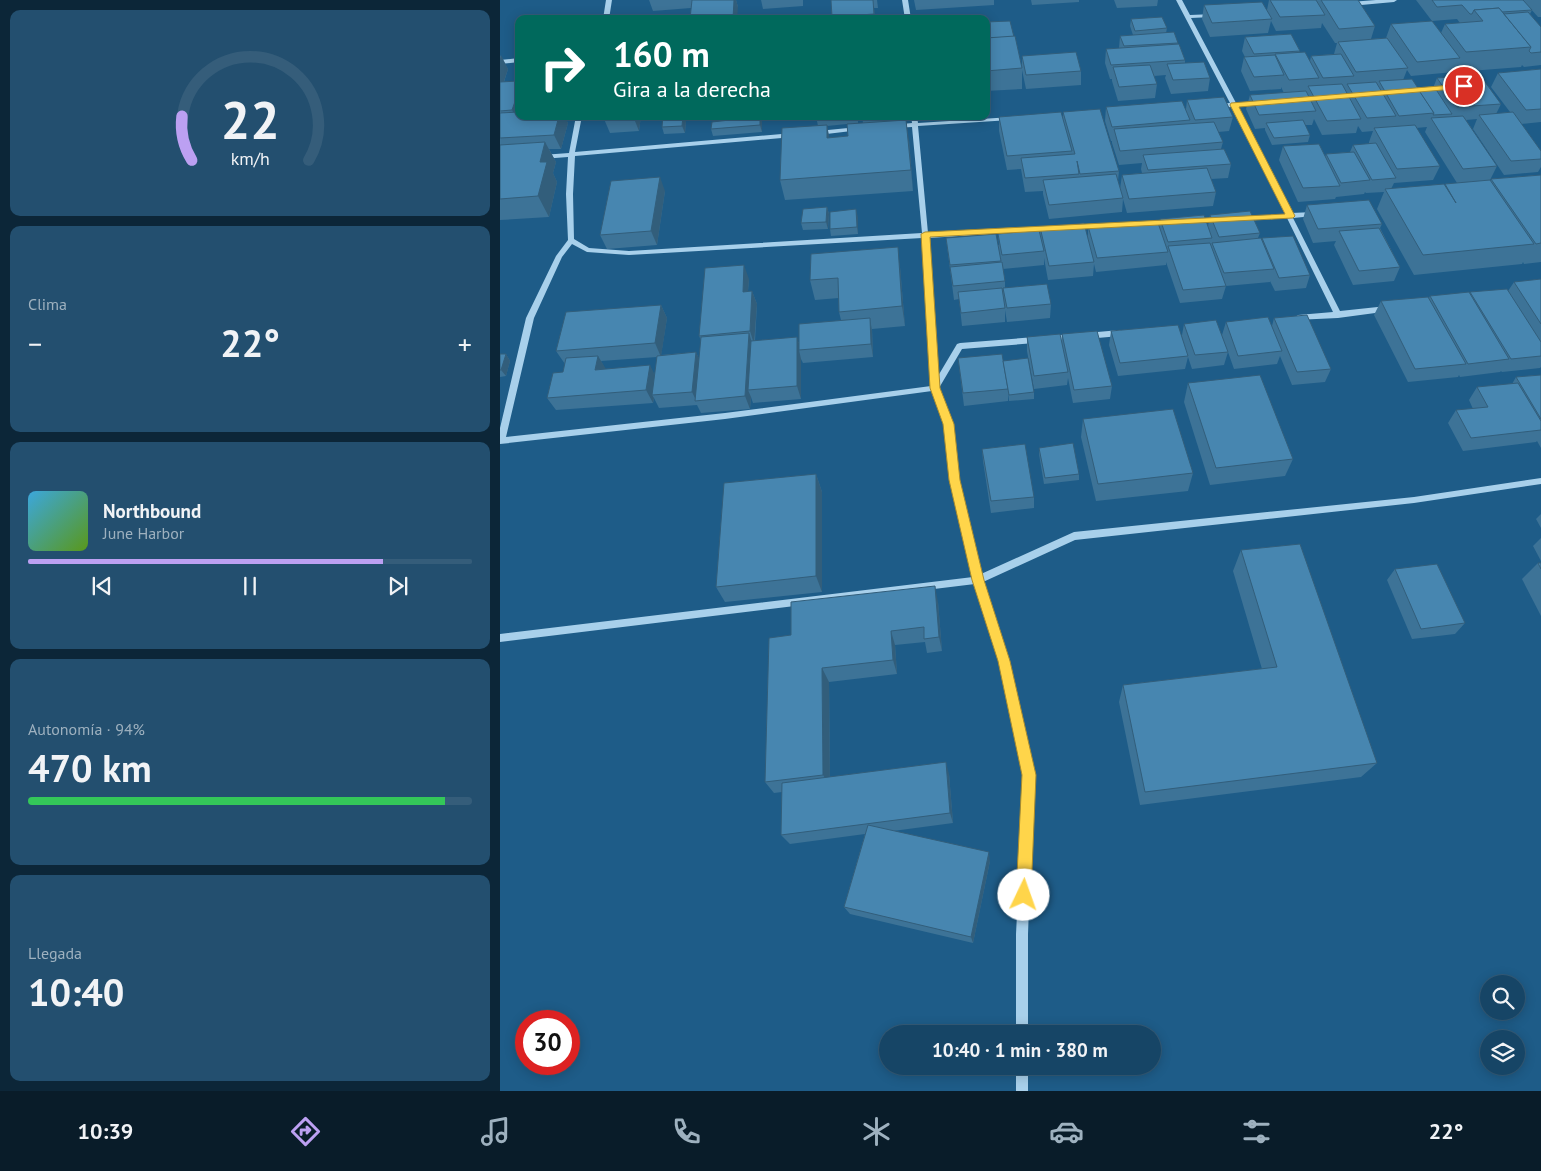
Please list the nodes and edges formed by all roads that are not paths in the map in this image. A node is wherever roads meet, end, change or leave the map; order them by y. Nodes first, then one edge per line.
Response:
1 (609, 0) edge
2 (905, 0) edge
3 (1179, 0) edge
4 (1394, 0) edge
5 (1345, 4) edge
6 (1217, 14) edge
7 (607, 15) edge
8 (907, 15) edge
9 (1188, 17) junction
10 (515, 60) edge
11 (500, 62) edge
12 (1264, 102) edge
13 (1234, 105) junction
14 (1205, 106) edge
15 (1021, 118) edge
16 (990, 119) edge
17 (579, 120) edge
18 (914, 120) edge
19 (885, 127) edge
20 (865, 129) edge
21 (807, 134) edge
22 (797, 135) edge
23 (572, 154) junction
24 (536, 157) edge
25 (1319, 213) edge
26 (1290, 216) junction
27 (1231, 219) edge
28 (1063, 228) edge
29 (925, 234) junction
30 (571, 240) junction
31 (1396, 308) edge
32 (1338, 315) junction
33 (1289, 319) edge
34 (1129, 332) edge
35 (935, 388) junction
36 (501, 441) edge
37 (1541, 481) edge
38 (978, 580) junction
39 (500, 638) edge
40 (1022, 1025) edge
41 (1022, 1075) edge
42 (1022, 1091) edge

1 - 7 street
2 - 8 street
3 - 9 street
4 - 5 street
6 - 9 street
9 - 13 street
10 - 11 street
12 - 13 street
13 - 14 street
13 - 26 street
15 - 16 street
17 - 23 street
18 - 19 street
18 - 29 street
20 - 21 street
22 - 23 street
23 - 24 street
23 - 30 street
25 - 26 street
26 - 27 street
26 - 32 street
28 - 29 street
29 - 30 street
29 - 35 street
30 - 36 street
31 - 32 street
32 - 33 street
34 - 35 street
35 - 36 street
35 - 38 street
37 - 38 street
38 - 39 street
38 - 40 street
41 - 42 street

